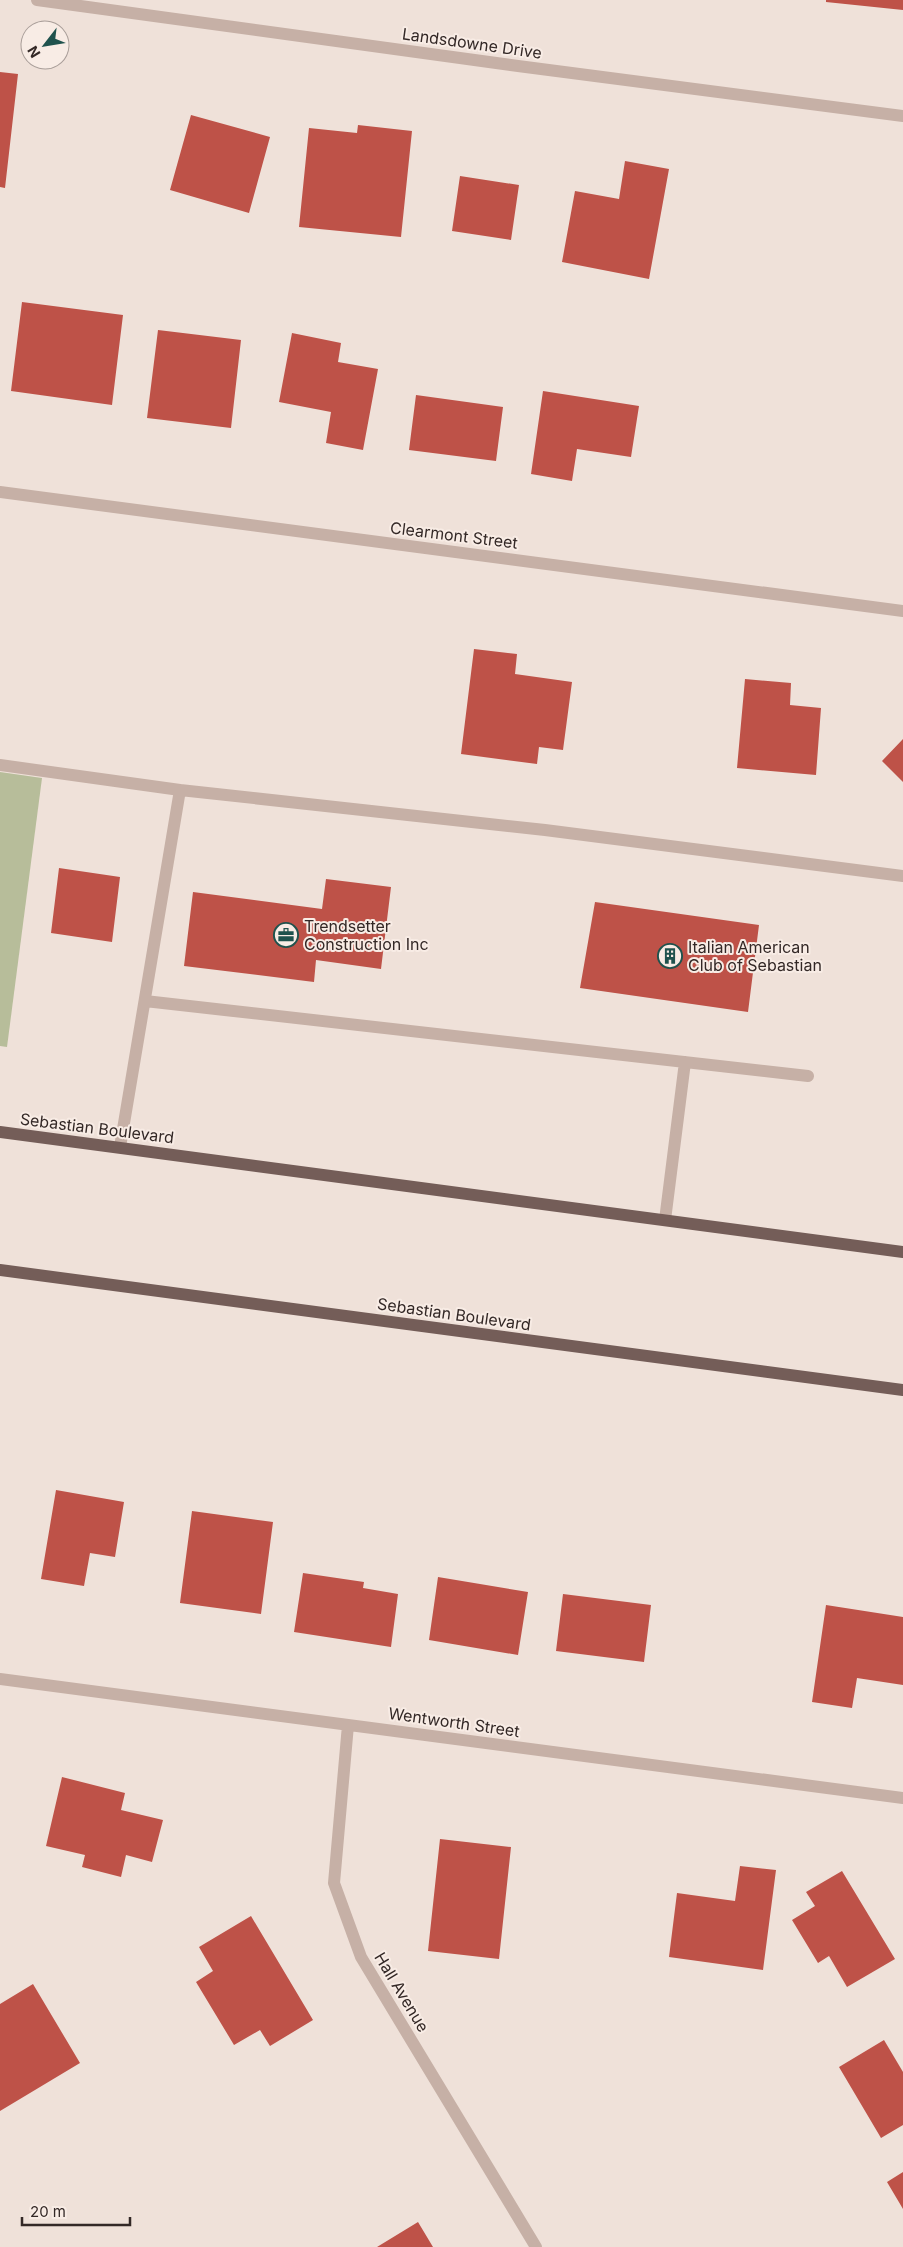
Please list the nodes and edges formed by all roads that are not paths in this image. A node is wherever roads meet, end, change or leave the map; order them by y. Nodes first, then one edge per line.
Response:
1 (37, 0) edge
2 (903, 116) edge
3 (0, 492) edge
4 (903, 610) edge
5 (0, 765) edge
6 (180, 790) junction
7 (903, 876) edge
8 (145, 1002) junction
9 (685, 1062) junction
10 (808, 1076) dead end
11 (0, 1132) edge
12 (120, 1147) junction
13 (666, 1220) junction
14 (903, 1252) edge
15 (0, 1270) edge
16 (903, 1390) edge
17 (0, 1678) edge
18 (348, 1725) junction
19 (903, 1798) edge
20 (536, 2247) edge

1 - 2 street, Landsdowne Drive
3 - 4 street, Clearmont Street
5 - 6 street
6 - 7 street
6 - 8 street
8 - 9 street
8 - 12 street
9 - 10 street
9 - 13 street
11 - 12 main road, Sebastian Boulevard
12 - 13 main road, Sebastian Boulevard
13 - 14 main road, Sebastian Boulevard
15 - 16 main road, Sebastian Boulevard
17 - 18 street, Wentworth Street
18 - 19 street, Wentworth Street
18 - 20 street, Hall Avenue

